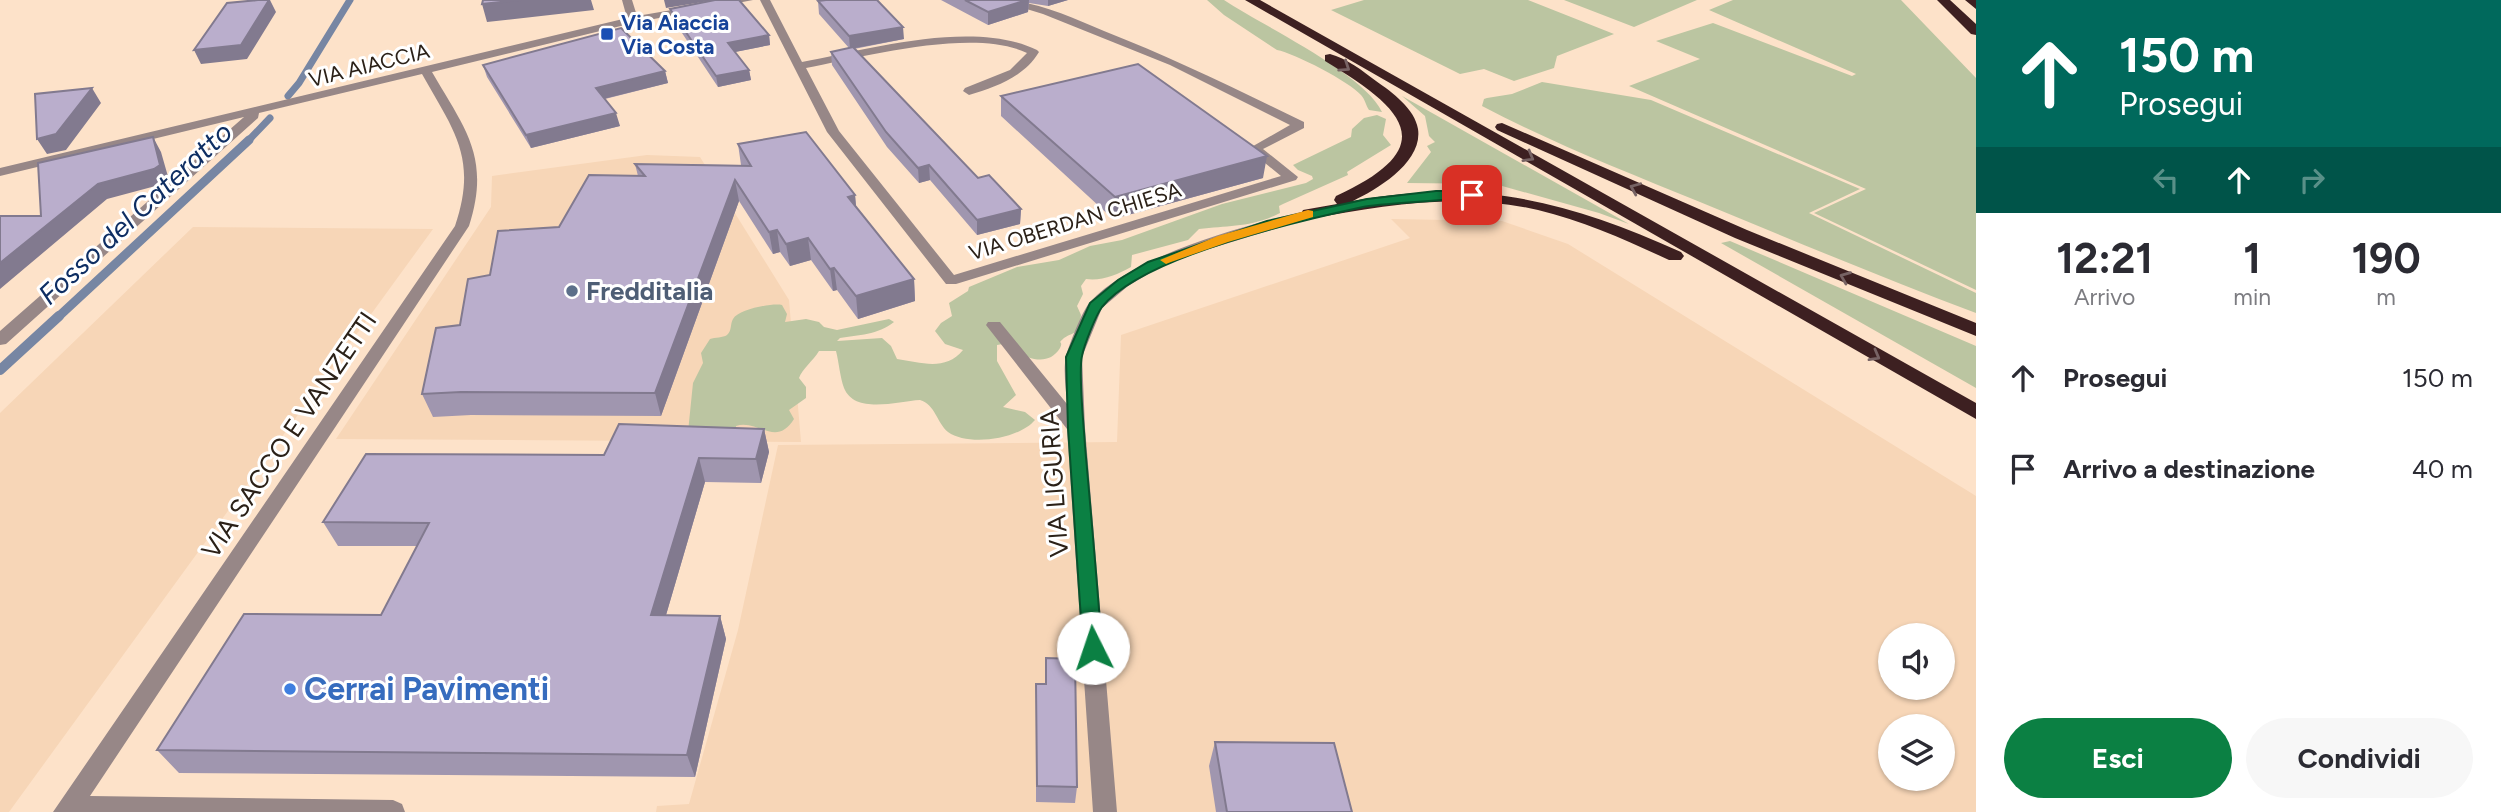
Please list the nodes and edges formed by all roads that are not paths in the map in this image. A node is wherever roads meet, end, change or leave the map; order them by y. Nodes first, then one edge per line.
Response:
1 (627, 0) edge
2 (748, 0) edge
3 (765, 0) edge
4 (1002, 0) edge
5 (1250, 0) edge
6 (1943, 0) edge
7 (1971, 0) edge
8 (1976, 5) edge
9 (633, 20) junction
10 (1976, 32) edge
11 (1364, 62) junction
12 (797, 66) junction
13 (426, 71) junction
14 (969, 91) dead end
15 (256, 113) junction
16 (0, 172) edge
17 (1308, 214) junction
18 (994, 324) dead end
19 (1976, 330) edge
20 (0, 340) edge
21 (1852, 343) junction
22 (1976, 412) edge
23 (1076, 428) junction
24 (67, 809) edge
25 (393, 812) edge
26 (1105, 812) edge

1 - 9 street
2 - 9 street, VIA AIACCIA
3 - 12 street, VIA OBERDAN CHIESA
4 - 12 street, VIA OBERDAN CHIESA
5 - 11 highway
5 -> 17 highway
6 - 10 highway
7 - 8 highway
9 - 13 street, VIA AIACCIA
19 -> 11 highway
11 -> 21 highway
12 - 14 street
13 - 15 street, VIA AIACCIA
13 - 24 street, VIA SACCO E VANZETTI
15 - 16 street, VIA AIACCIA
15 - 20 street
17 - 21 highway
17 - 23 street, VIA LIGURIA
18 - 23 street
21 -> 22 highway
23 - 26 street, VIA LIGURIA
24 - 25 street

